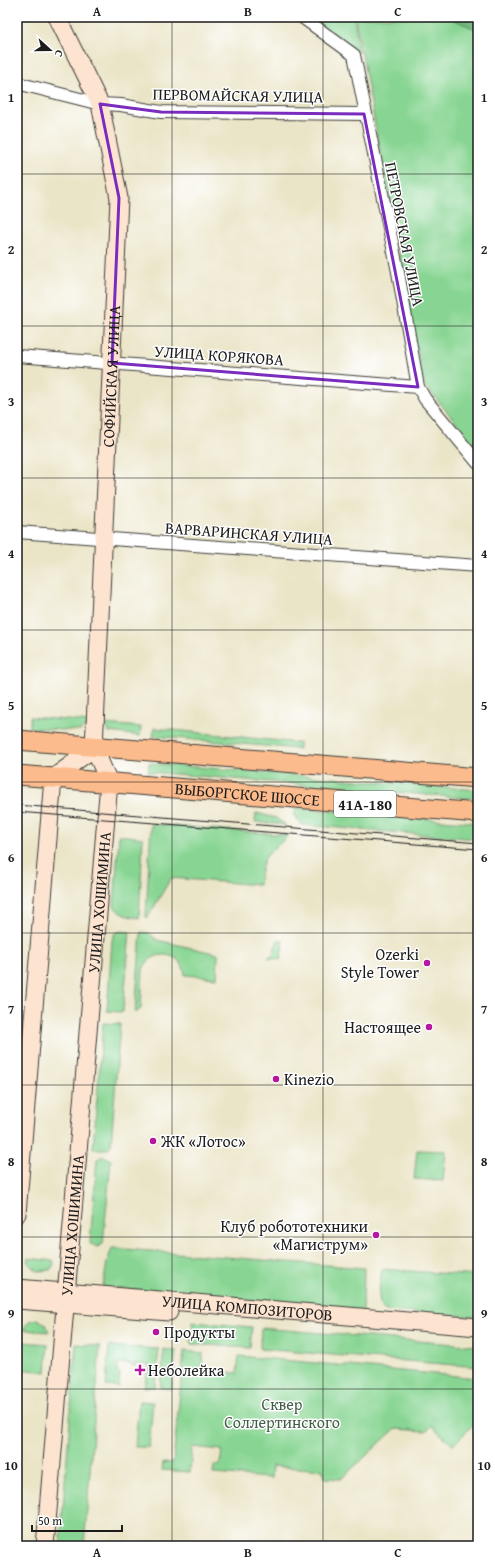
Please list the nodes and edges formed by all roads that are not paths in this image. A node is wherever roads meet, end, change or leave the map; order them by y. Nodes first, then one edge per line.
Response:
1 (57, 17) edge
2 (302, 17) edge
3 (17, 83) edge
4 (100, 104) junction
5 (364, 114) junction
6 (17, 356) edge
7 (112, 363) junction
8 (418, 387) junction
9 (478, 463) edge
10 (17, 532) edge
11 (104, 538) junction
12 (478, 566) edge
13 (17, 740) edge
14 (94, 748) junction
15 (17, 775) edge
16 (53, 778) junction
17 (478, 778) edge
18 (109, 782) junction
19 (478, 813) edge
20 (17, 1214) edge
21 (17, 1288) edge
22 (66, 1298) junction
23 (17, 1300) edge
24 (478, 1327) edge
25 (478, 1337) edge
26 (45, 1546) edge

1 - 4 street, СОФИЙСКАЯ УЛИЦА
2 - 5 street, ПЕТРОВСКАЯ УЛИЦА
3 - 4 street, ПЕРВОМАЙСКАЯ УЛИЦА
4 - 5 street, ПЕРВОМАЙСКАЯ УЛИЦА
4 - 7 street, СОФИЙСКАЯ УЛИЦА
5 - 8 street, ПЕТРОВСКАЯ УЛИЦА
6 - 7 street, УЛИЦА КОРЯКОВА
7 - 8 street, УЛИЦА КОРЯКОВА
7 - 11 street, СОФИЙСКАЯ УЛИЦА
8 - 9 street, ПЕТРОВСКАЯ УЛИЦА
10 - 11 street, ВАРВАРИНСКАЯ УЛИЦА
11 - 12 street, ВАРВАРИНСКАЯ УЛИЦА
11 - 14 street, СОФИЙСКАЯ УЛИЦА
13 - 14 main road, 41А-180
14 - 16 street
14 - 17 main road, 41А-180
14 - 18 street, УЛИЦА ХОШИМИНА
15 - 16 main road, ВЫБОРГСКОЕ ШОССЕ / 41А-180
16 - 18 main road, ВЫБОРГСКОЕ ШОССЕ / 41А-180
16 - 20 street
18 - 19 main road, ВЫБОРГСКОЕ ШОССЕ / 41А-180
18 - 22 street, УЛИЦА ХОШИМИНА
21 - 22 street, УЛИЦА КОМПОЗИТОРОВ
22 - 23 street, УЛИЦА КОМПОЗИТОРОВ
22 - 24 street, УЛИЦА КОМПОЗИТОРОВ
22 - 25 street, УЛИЦА КОМПОЗИТОРОВ
22 - 26 street, УЛИЦА ХОШИМИНА

